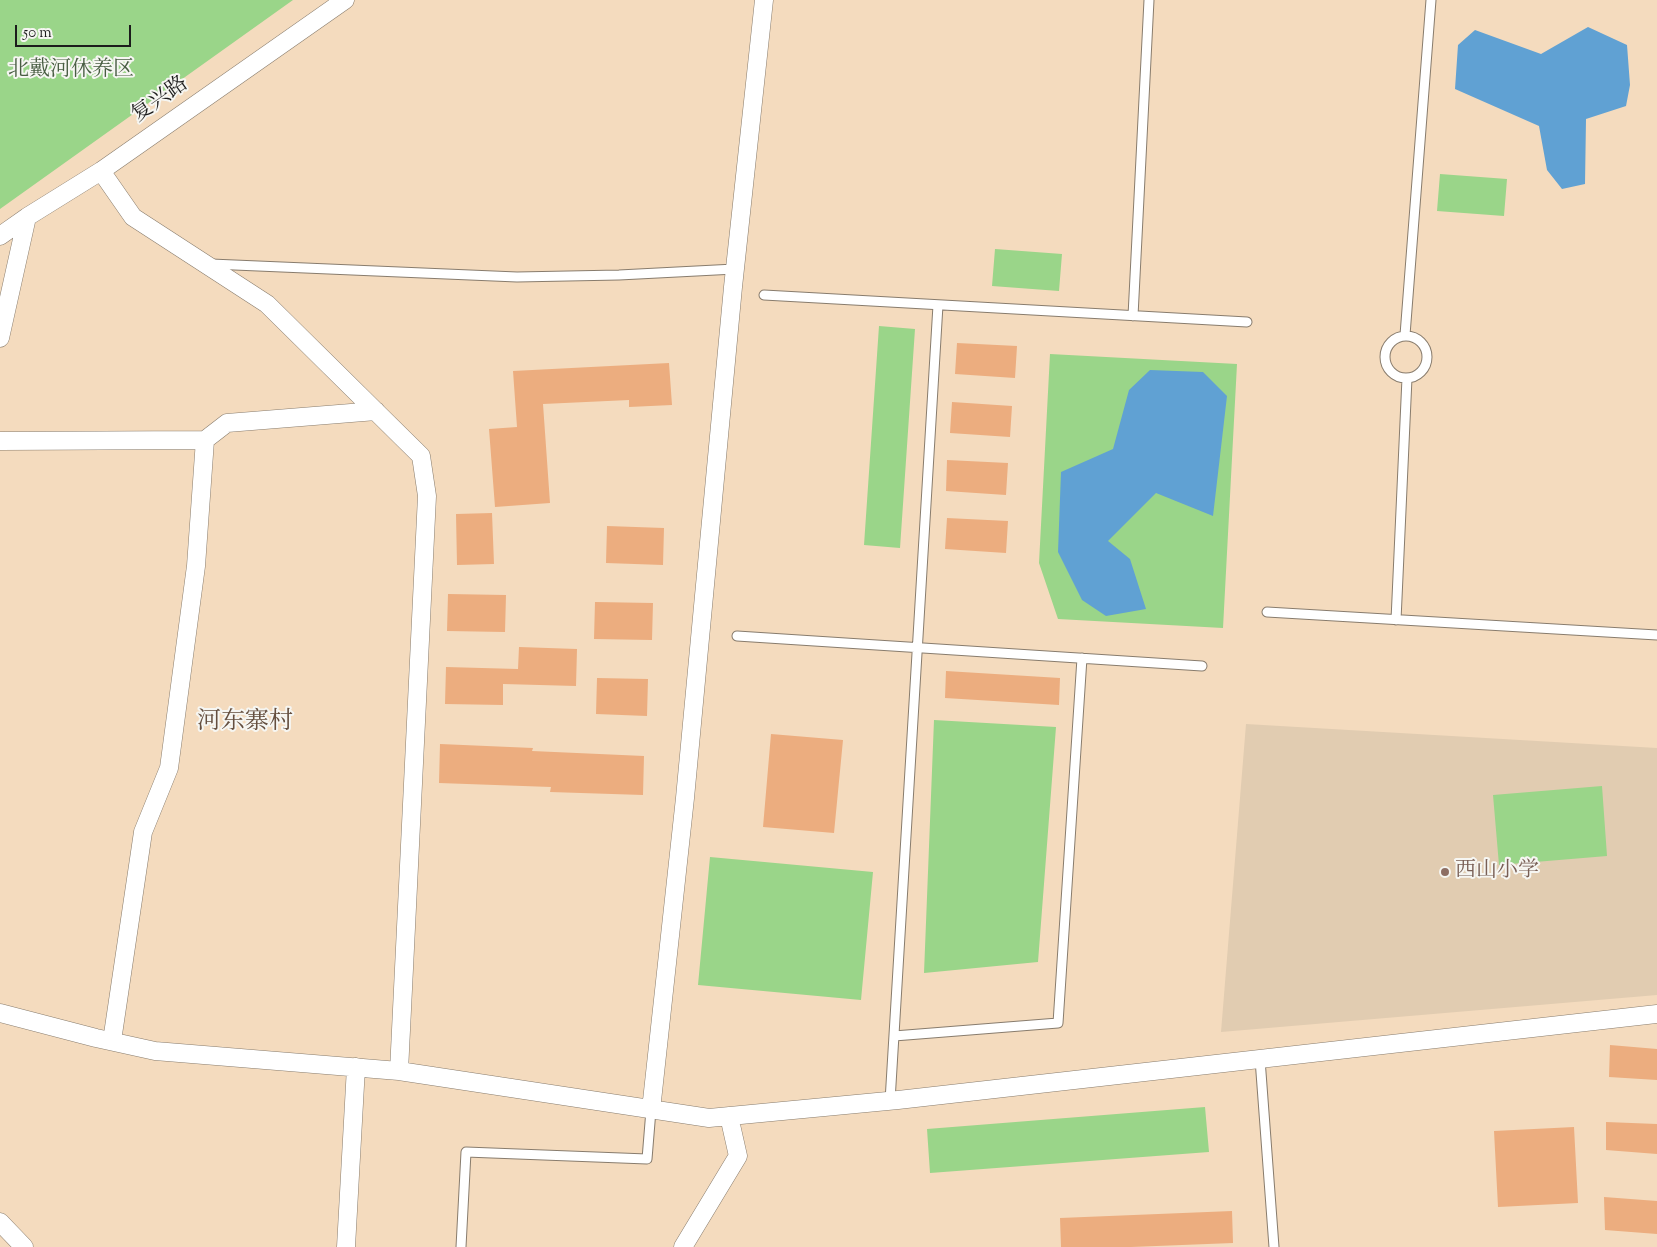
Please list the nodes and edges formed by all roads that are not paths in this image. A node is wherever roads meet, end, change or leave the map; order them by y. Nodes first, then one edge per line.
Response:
1 (345, 0) edge
2 (764, 0) edge
3 (1149, 0) edge
4 (1431, 0) edge
5 (101, 171) junction
6 (27, 217) junction
7 (0, 236) edge
8 (206, 264) junction
9 (735, 269) junction
10 (764, 296) dead end
11 (938, 305) junction
12 (1133, 316) junction
13 (1247, 322) dead end
14 (1405, 335) junction
15 (0, 338) edge
16 (1407, 378) junction
17 (376, 411) junction
18 (204, 440) junction
19 (0, 441) edge
20 (1267, 612) dead end
21 (1396, 620) junction
22 (1657, 635) edge
23 (736, 636) dead end
24 (918, 648) junction
25 (1082, 658) junction
26 (1202, 666) dead end
27 (0, 1013) edge
28 (1657, 1014) edge
29 (894, 1036) junction
30 (112, 1041) junction
31 (1260, 1059) junction
32 (356, 1067) junction
33 (398, 1071) junction
34 (890, 1101) junction
35 (651, 1110) junction
36 (729, 1116) junction
37 (0, 1222) edge
38 (24, 1247) edge
39 (346, 1247) edge
40 (461, 1247) edge
41 (683, 1247) edge
42 (1274, 1247) edge

1 - 5 street, 复兴路
2 - 9 street
3 - 12 lane
4 - 14 lane
5 - 6 street, 复兴路
5 - 8 street
6 - 7 street, 复兴路
6 - 15 street
8 - 9 lane
8 - 17 street
9 - 35 street
10 - 11 lane
11 - 12 lane
11 - 24 lane
12 - 13 lane
14 - 16 lane
14 - 16 lane
16 - 21 lane
17 - 18 street
17 - 33 street
18 - 19 street
18 - 30 street
20 - 21 lane
21 - 22 lane
23 - 24 lane
24 - 25 lane
24 - 29 lane
25 - 26 lane
25 - 29 lane
27 - 30 street
28 - 31 street
29 - 34 lane
30 - 32 street
31 - 34 street
31 - 42 lane
32 - 33 street
32 - 39 street
33 - 35 street
34 - 36 street
35 - 36 street
35 - 40 lane
36 - 41 street
37 - 38 street

